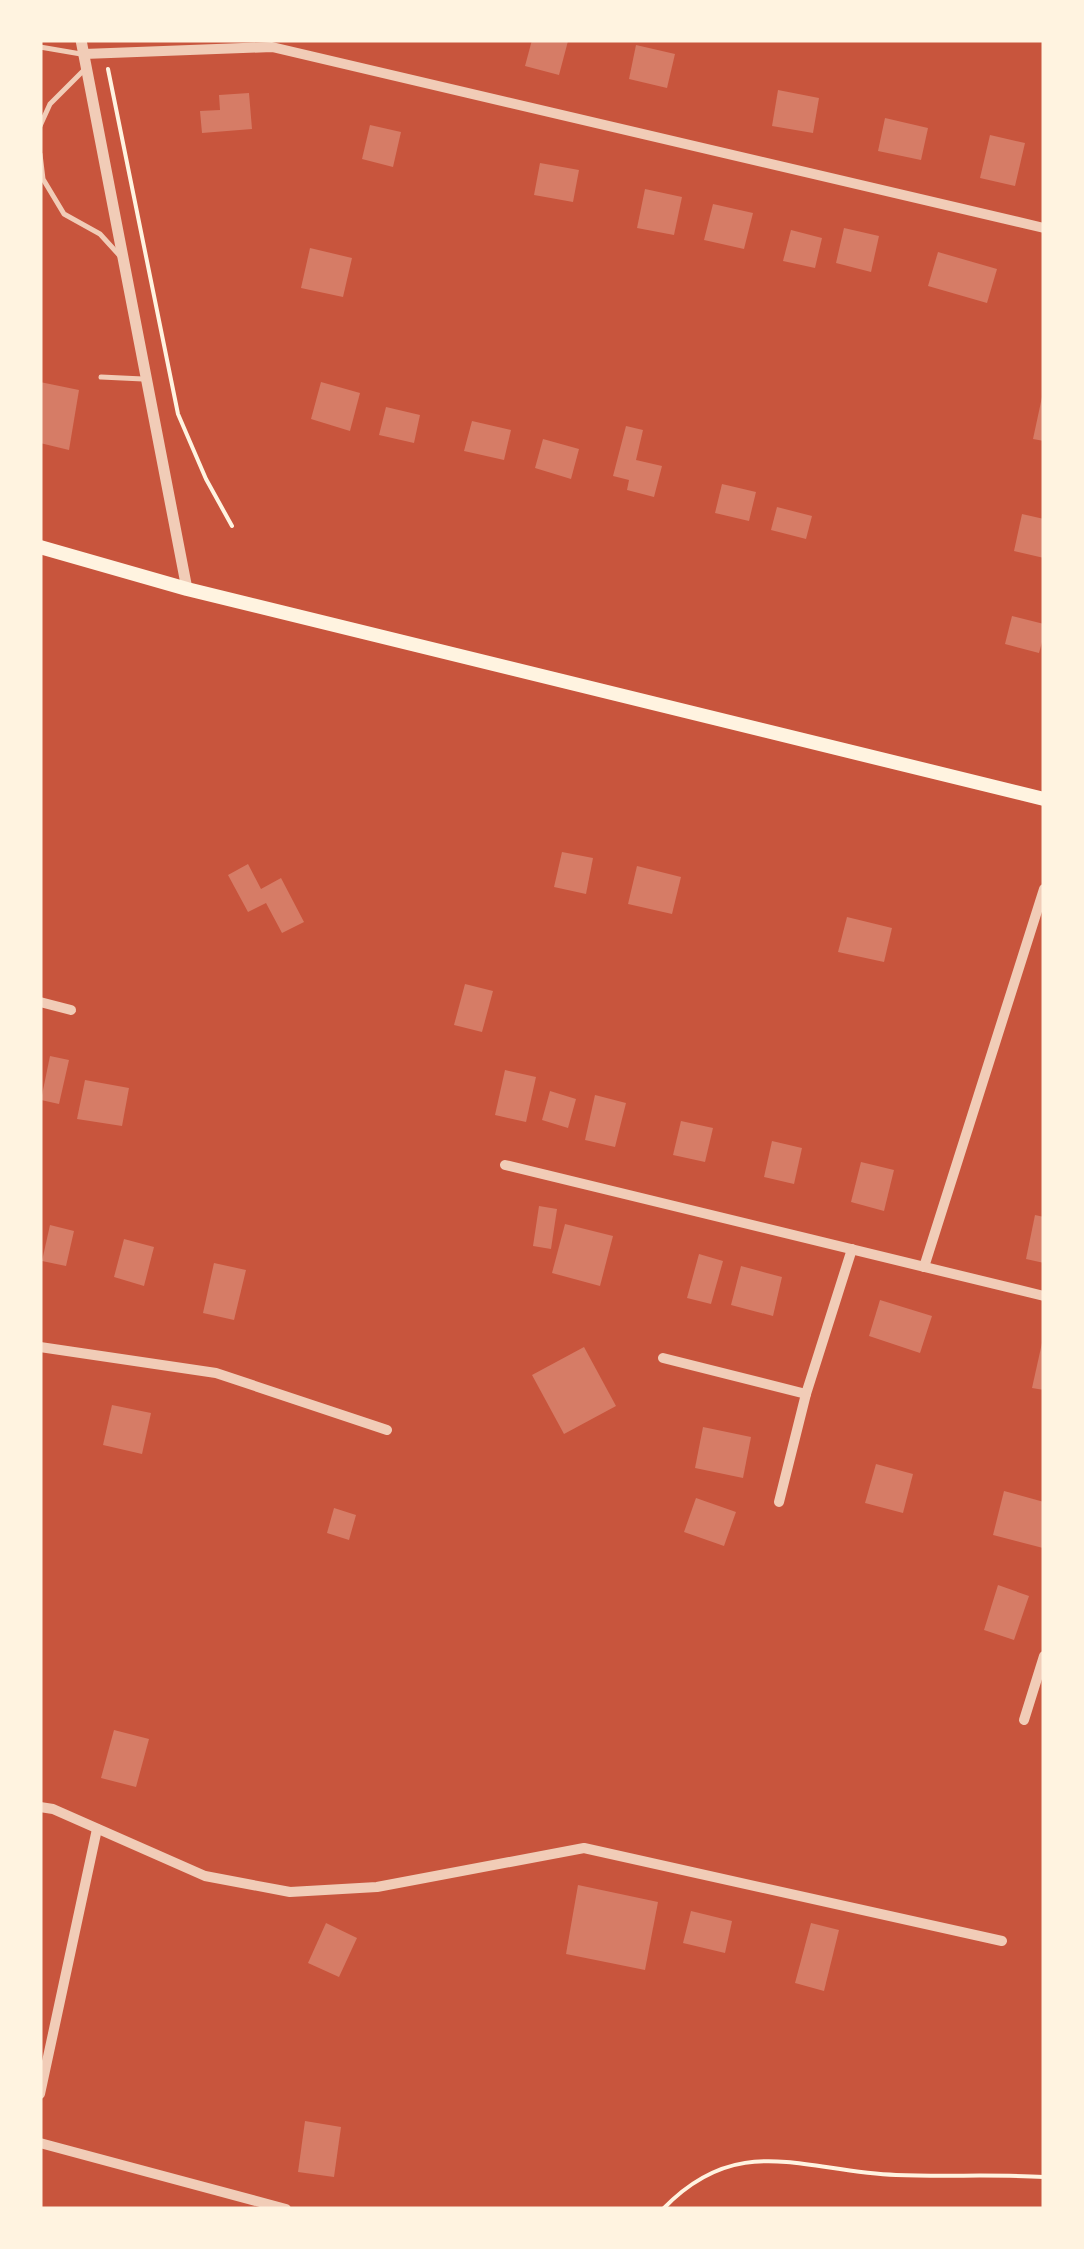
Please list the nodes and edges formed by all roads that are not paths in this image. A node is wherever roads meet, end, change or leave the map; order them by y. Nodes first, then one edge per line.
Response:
1 (81, 40) edge
2 (40, 48) edge
3 (85, 61) junction
4 (40, 126) edge
5 (40, 154) edge
6 (1044, 228) edge
7 (123, 259) junction
8 (101, 377) dead end
9 (145, 379) junction
10 (40, 547) edge
11 (187, 589) junction
12 (1044, 799) edge
13 (1044, 889) edge
14 (40, 1002) edge
15 (71, 1010) dead end
16 (505, 1165) dead end
17 (852, 1249) junction
18 (924, 1267) junction
19 (1044, 1296) edge
20 (40, 1347) edge
21 (663, 1358) dead end
22 (806, 1394) junction
23 (387, 1430) dead end
24 (779, 1502) dead end
25 (1044, 1656) edge
26 (1024, 1720) dead end
27 (40, 1806) edge
28 (98, 1829) junction
29 (1002, 1941) dead end
30 (40, 2094) edge
31 (40, 2143) edge
32 (286, 2209) edge

1 - 3 street
2 - 3 lane
3 - 4 lane
3 - 6 street
3 - 7 street
5 - 7 lane
7 - 9 street
8 - 9 lane
9 - 11 street
10 - 11 main road
11 - 12 main road
13 - 18 street
14 - 15 street
16 - 17 street
17 - 18 street
17 - 22 street
18 - 19 street
20 - 23 street
21 - 22 street
22 - 24 street
25 - 26 street
27 - 28 street
28 - 29 street
28 - 30 street
31 - 32 street

